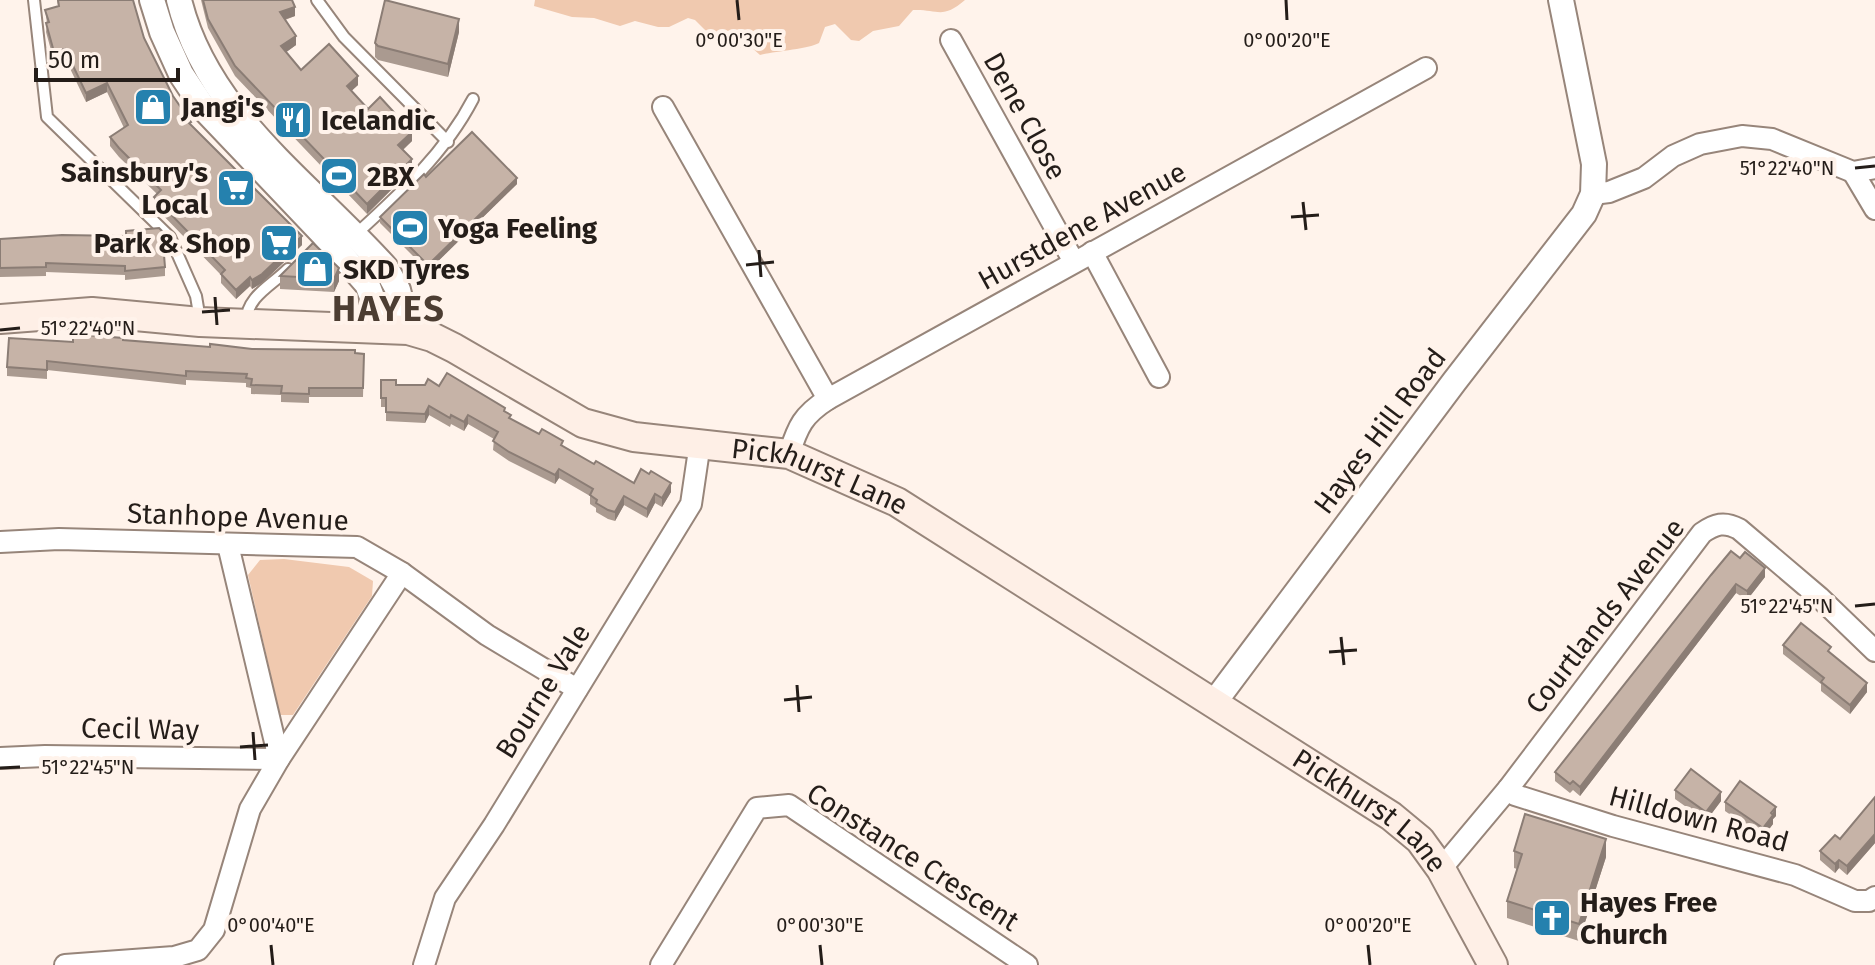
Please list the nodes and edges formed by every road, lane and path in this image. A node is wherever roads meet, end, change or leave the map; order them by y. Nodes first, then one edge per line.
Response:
1 (34, 0) edge
2 (152, 0) edge
3 (179, 0) edge
4 (317, 0) edge
5 (1561, 0) edge
6 (951, 40) dead end
7 (1426, 68) dead end
8 (473, 99) dead end
9 (663, 107) dead end
10 (448, 142) junction
11 (1875, 168) edge
12 (1853, 172) junction
13 (1593, 194) junction
14 (1875, 209) edge
15 (355, 235) junction
16 (320, 239) junction
17 (1083, 257) junction
18 (299, 259) edge
19 (0, 319) edge
20 (200, 322) junction
21 (246, 324) junction
22 (373, 327) junction
23 (408, 330) junction
24 (1159, 377) dead end
25 (828, 399) junction
26 (700, 443) junction
27 (789, 454) junction
28 (0, 542) edge
29 (228, 545) junction
30 (402, 573) junction
31 (1875, 651) edge
32 (577, 689) junction
33 (1213, 704) junction
34 (0, 758) edge
35 (279, 759) junction
36 (1508, 789) junction
37 (1441, 869) junction
38 (1875, 897) edge
39 (65, 965) edge
40 (424, 965) edge
41 (661, 965) edge
42 (1027, 965) edge
43 (1493, 965) edge

1 - 20 lane
2 - 16 street
3 - 15 street
4 - 10 lane
5 - 13 street
6 - 17 street, Dene Close
7 - 17 street, Hurstdene Avenue
8 - 10 lane
9 - 25 street
10 - 15 lane
11 - 12 street
12 - 13 street
12 - 14 street
13 - 33 street, Hayes Hill Road
15 - 16 lane
15 - 23 street
16 - 22 street
17 - 24 street, Dene Close
17 - 25 street, Hurstdene Avenue
18 - 21 lane
19 - 20 main road, Pickhurst Lane
20 - 21 main road, Pickhurst Lane
21 - 22 main road, Pickhurst Lane
22 - 23 main road, Pickhurst Lane
23 - 26 main road, Pickhurst Lane
25 - 27 street, Hurstdene Avenue
26 - 27 main road, Pickhurst Lane
26 - 32 street, Bourne Vale
27 - 33 main road, Pickhurst Lane
28 - 29 street, Stanhope Avenue
29 - 30 street, Stanhope Avenue
29 - 35 street
30 - 32 street, Stanhope Avenue
30 - 35 street
31 - 36 street, Courtlands Avenue
32 - 40 street, Bourne Vale
33 - 37 main road, Pickhurst Lane
34 - 35 street, Cecil Way
35 - 39 street
36 - 37 street, Courtlands Avenue
36 - 38 street, Hilldown Road
37 - 43 main road, Pickhurst Lane
41 - 42 street, Constance Crescent

